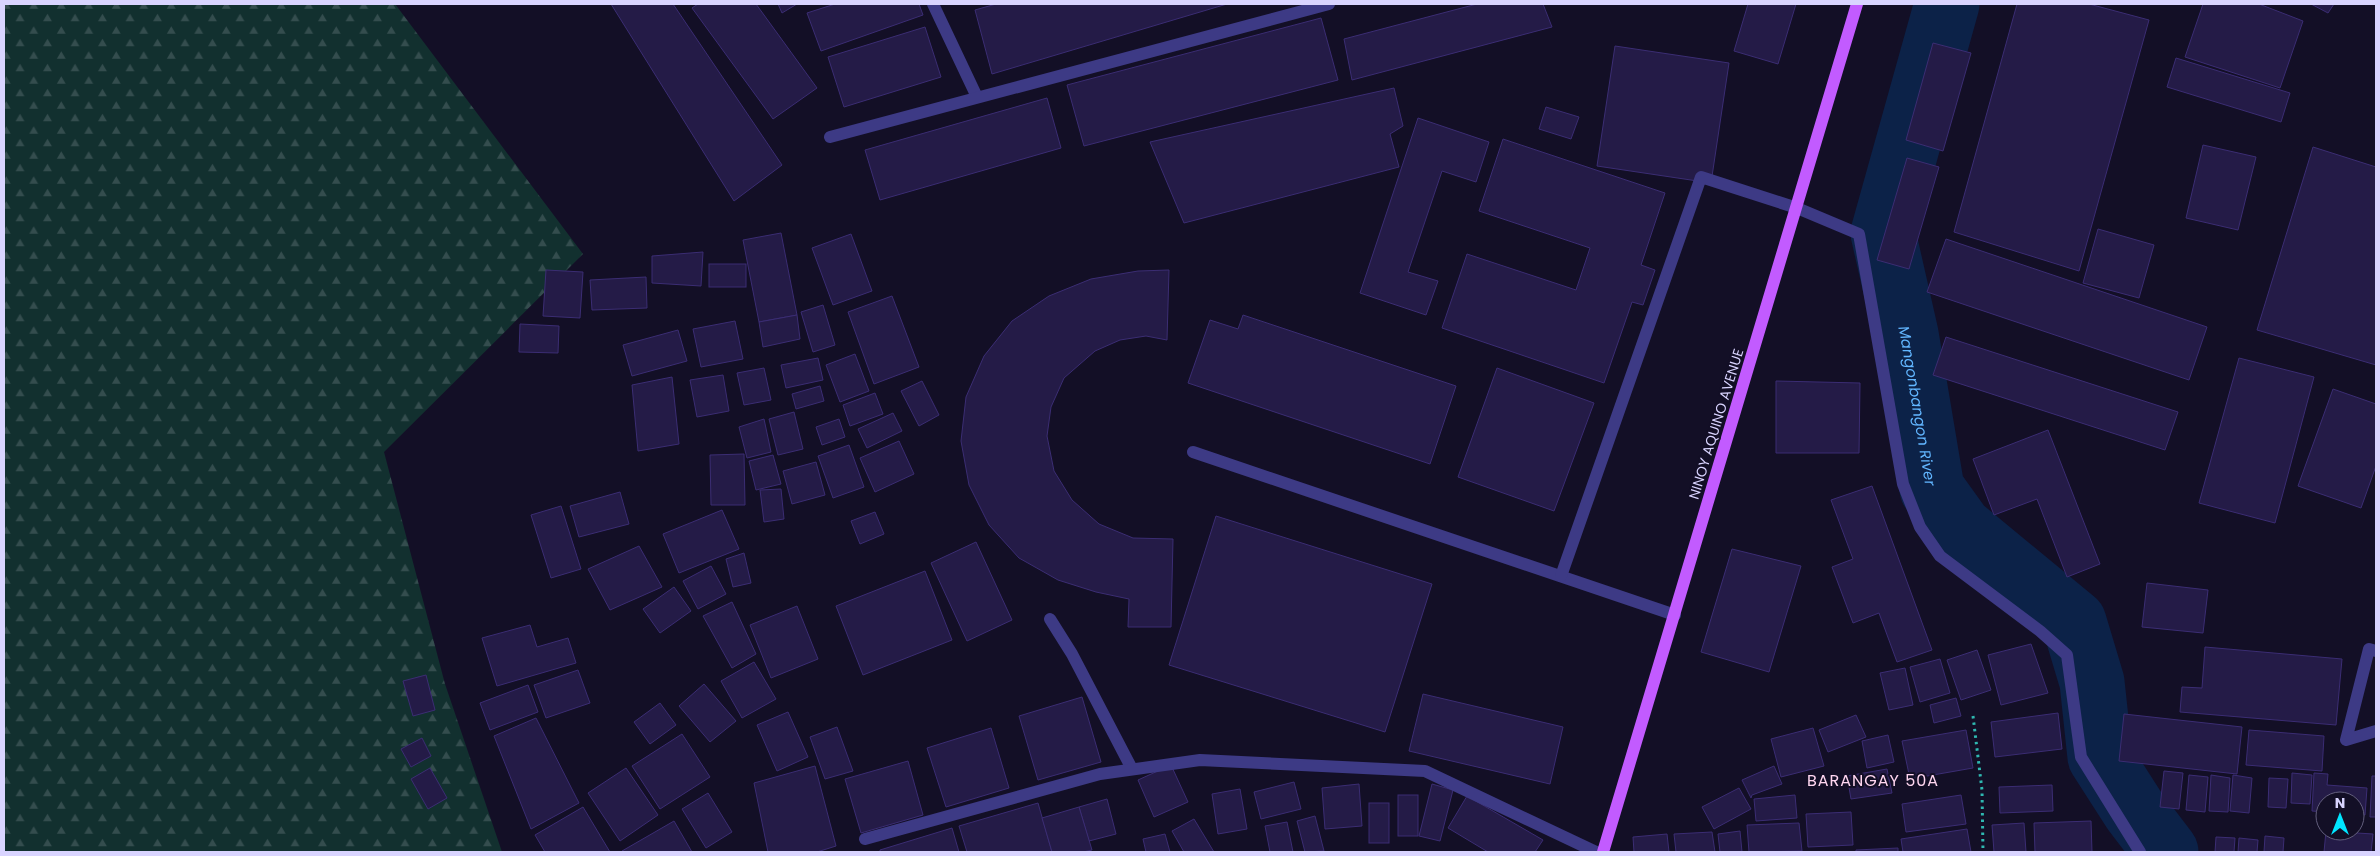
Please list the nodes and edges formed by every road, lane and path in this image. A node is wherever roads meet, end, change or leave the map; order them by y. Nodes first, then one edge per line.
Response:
1 (933, 4) edge
2 (1328, 4) edge
3 (1857, 4) edge
4 (977, 97) junction
5 (830, 137) dead end
6 (1797, 208) junction
7 (1193, 452) dead end
8 (1561, 576) junction
9 (1675, 615) junction
10 (1050, 619) dead end
11 (2376, 651) edge
12 (1973, 716) dead end
13 (2376, 730) edge
14 (1132, 769) junction
15 (865, 839) dead end
16 (1596, 852) edge
17 (1603, 852) edge
18 (1983, 852) edge
19 (2140, 852) edge

1 - 4 street
2 - 4 street
3 - 6 main road, NINOY AQUINO AVENUE
4 - 5 street
6 - 8 street
6 - 9 main road, NINOY AQUINO AVENUE
6 - 19 street
7 - 8 street
8 - 9 street
9 - 17 main road, NINOY AQUINO AVENUE
10 - 14 street
11 - 13 street
12 - 18 path
14 - 15 street
14 - 16 street

